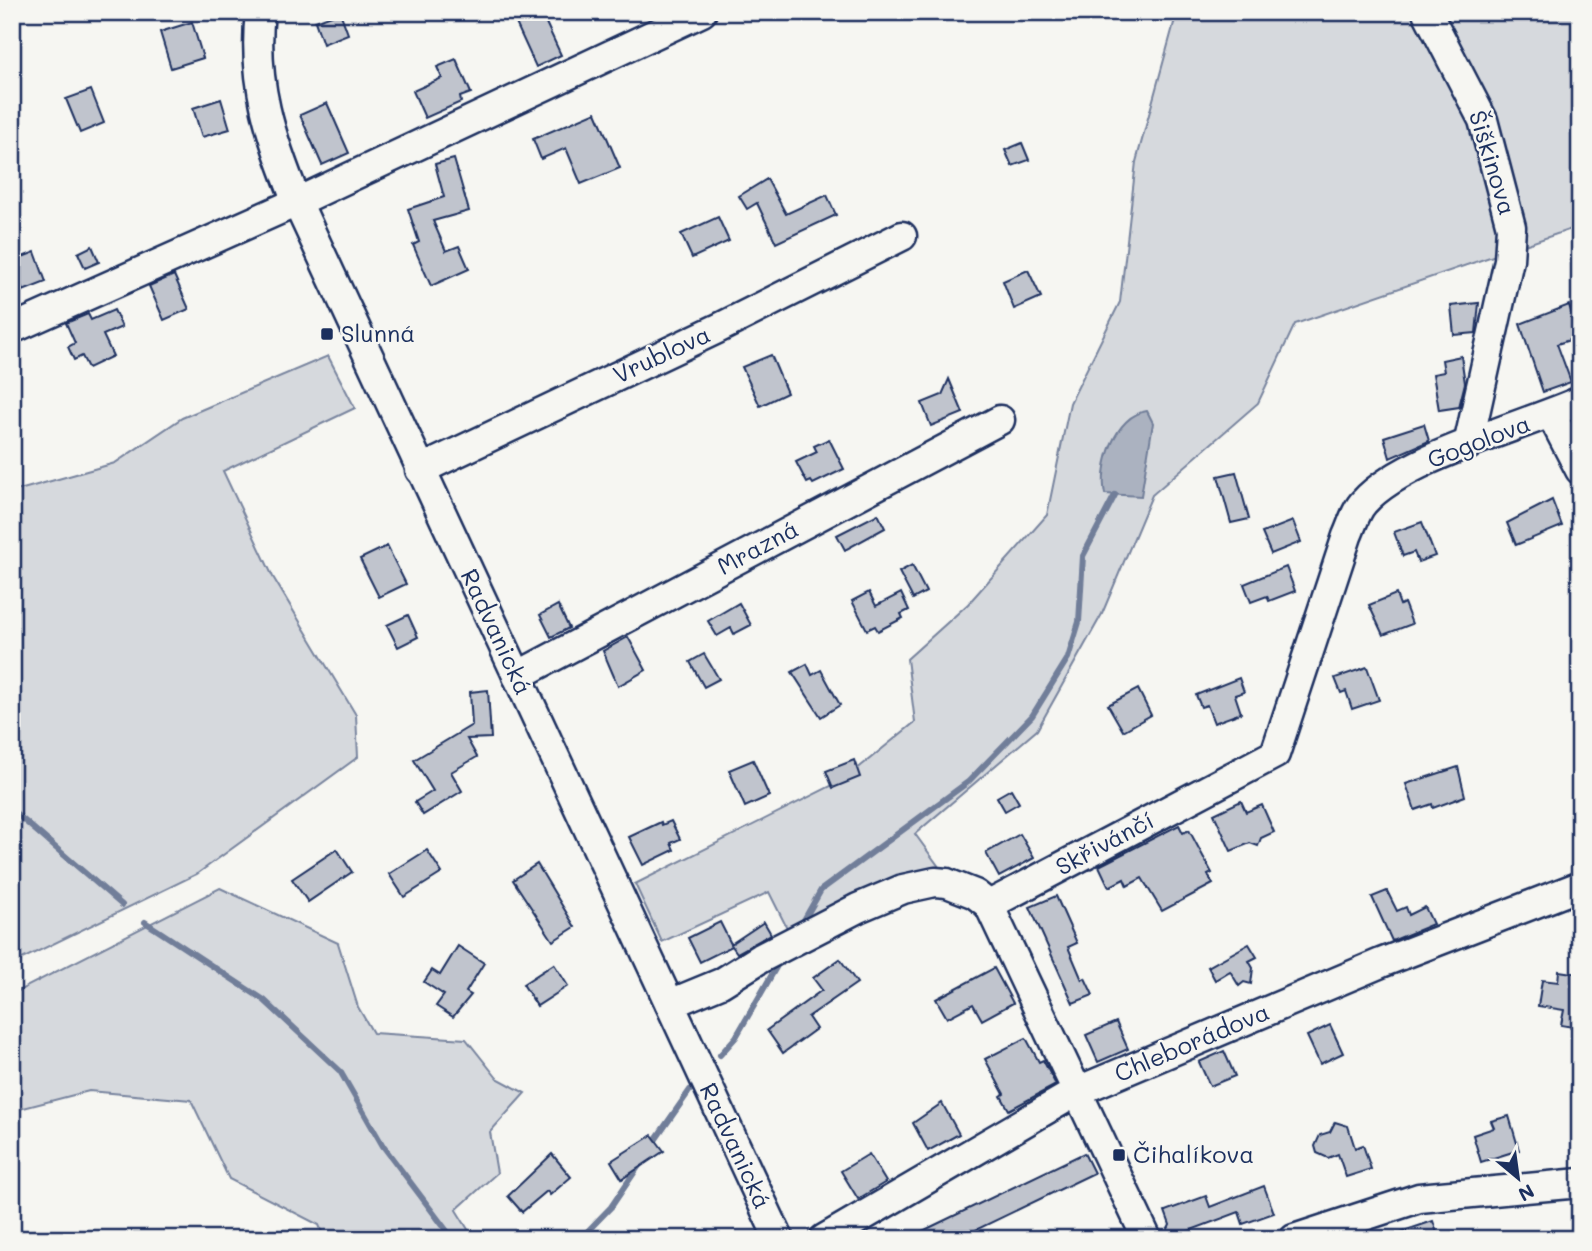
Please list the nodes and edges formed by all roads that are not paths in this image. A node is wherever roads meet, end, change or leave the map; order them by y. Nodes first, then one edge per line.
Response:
1 (260, 12) edge
2 (702, 12) edge
3 (1427, 12) edge
4 (297, 202) junction
5 (902, 236) dead end
6 (12, 329) edge
7 (1580, 401) edge
8 (1551, 414) junction
9 (1000, 420) dead end
10 (1468, 445) junction
11 (420, 470) junction
12 (1580, 470) edge
13 (1380, 485) joint
14 (517, 676) junction
15 (1580, 886) edge
16 (989, 905) junction
17 (670, 1004) junction
18 (1078, 1091) junction
19 (1580, 1183) edge
20 (779, 1239) edge
21 (824, 1239) edge
22 (1147, 1239) edge
23 (1294, 1239) edge

1 - 4 street, Radvanická
2 - 4 street
3 - 10 street, Šiškinova
4 - 6 street
4 - 11 street, Radvanická
5 - 11 street, Vrublova
7 - 8 street, Gogolova
8 - 10 street, Gogolova
8 - 12 street
9 - 14 street, Mrazná
10 - 13 street, Gogolova
11 - 14 street, Radvanická
13 - 16 street, Skřivánčí
14 - 17 street, Radvanická
15 - 18 street, Chleborádova
16 - 17 street
16 - 18 street
17 - 20 street, Radvanická
18 - 21 street, Chleborádova
18 - 22 street
19 - 23 street

